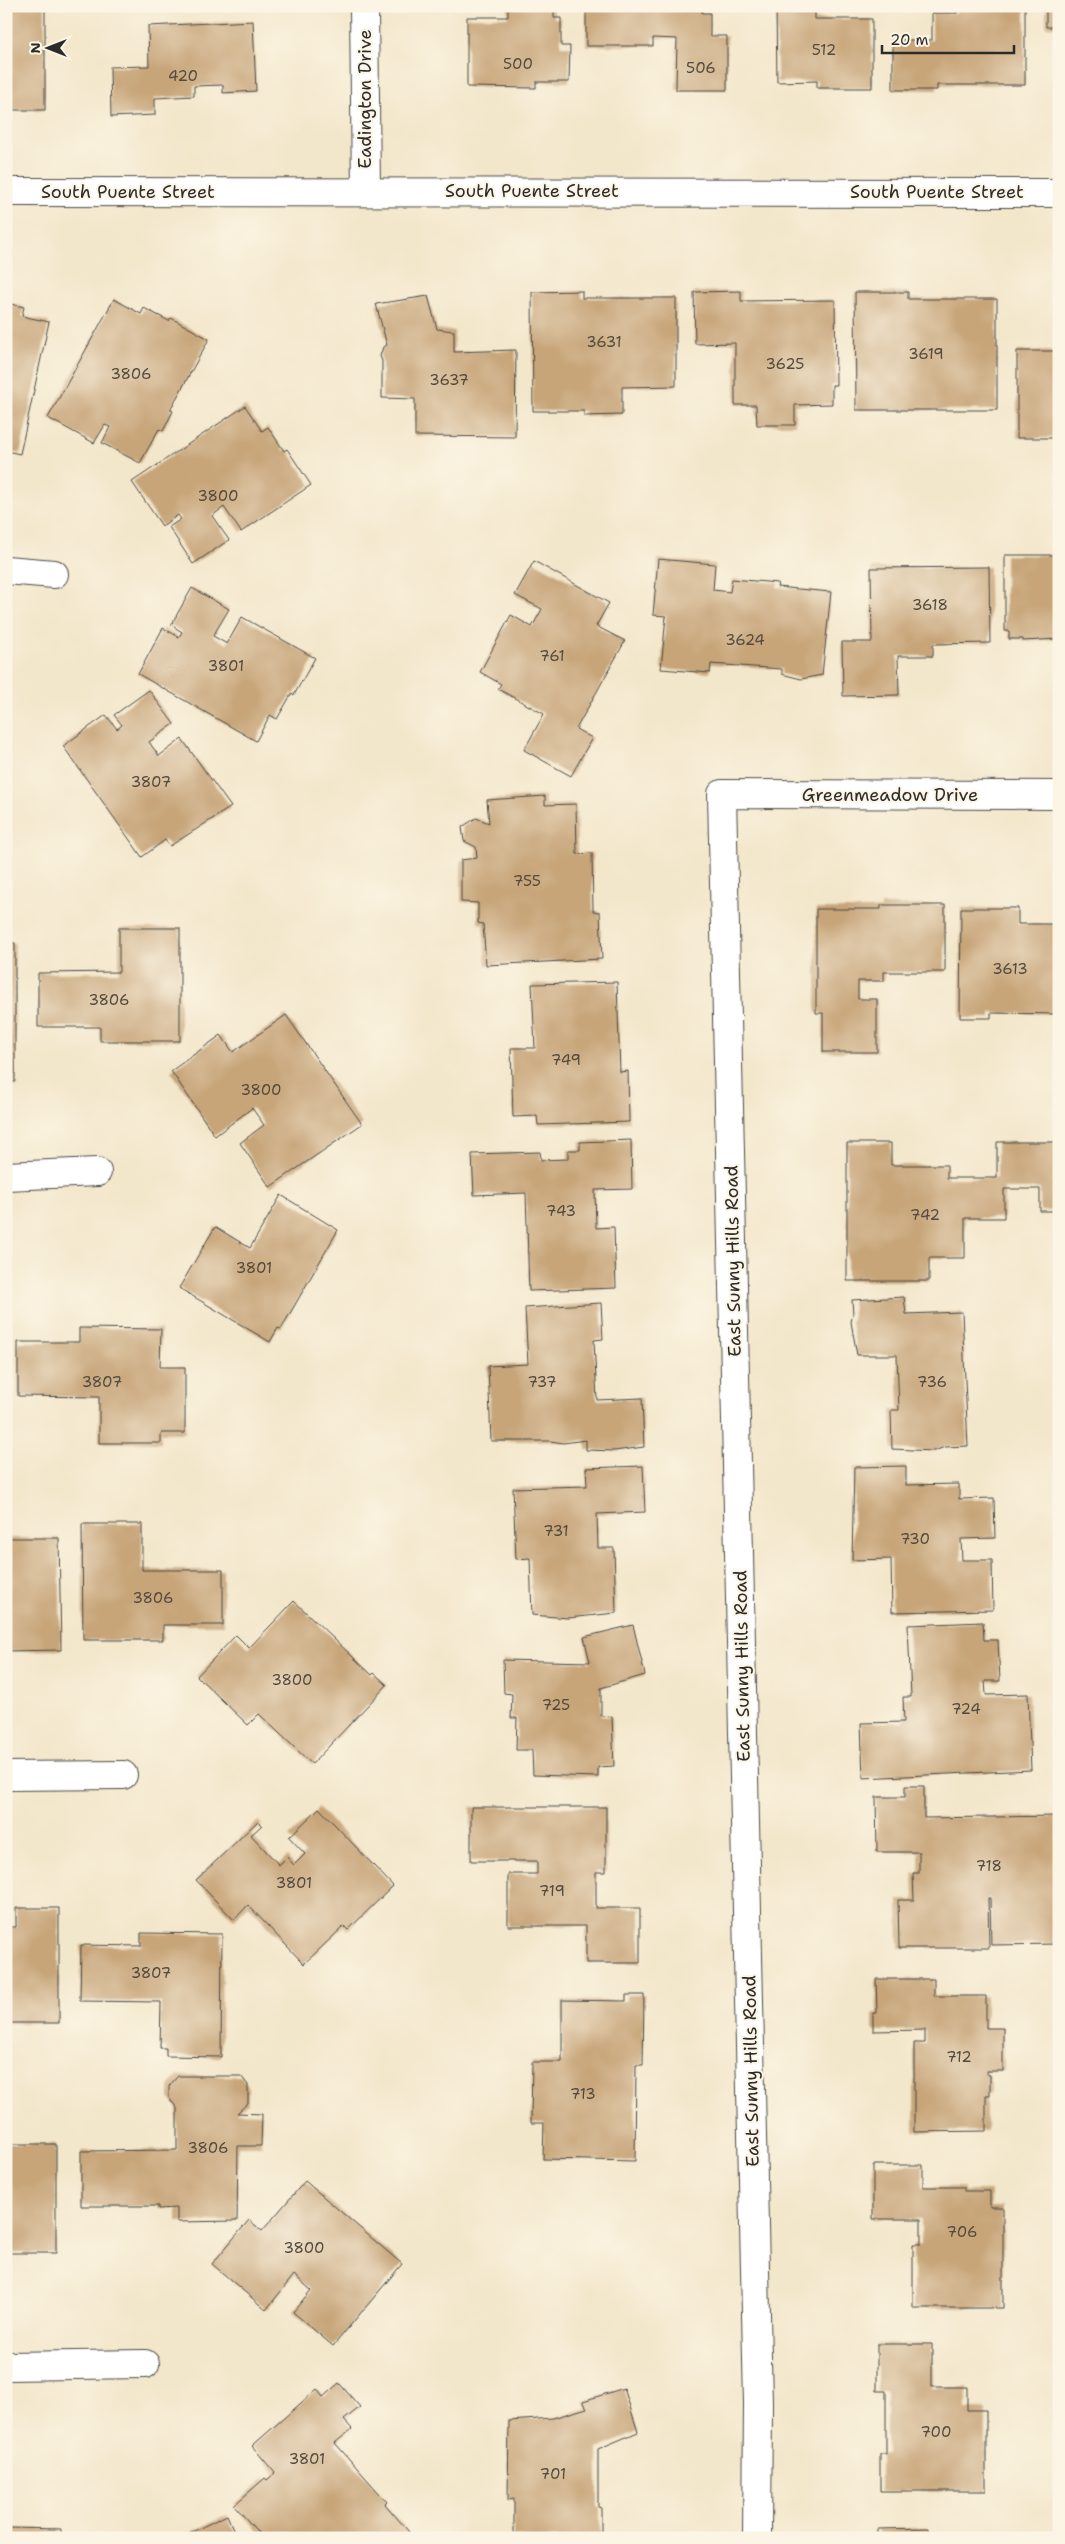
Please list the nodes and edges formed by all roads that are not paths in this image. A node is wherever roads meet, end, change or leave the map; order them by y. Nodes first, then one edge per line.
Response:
1 (364, 6) edge
2 (366, 191) junction
3 (6, 192) edge
4 (1059, 193) edge
5 (6, 570) edge
6 (54, 574) dead end
7 (722, 794) joint
8 (1059, 796) edge
9 (97, 1172) dead end
10 (6, 1176) edge
11 (123, 1775) dead end
12 (6, 1776) edge
13 (145, 2364) dead end
14 (6, 2366) edge
15 (757, 2538) edge

1 - 2 street, Eadington Drive
2 - 3 street, South Puente Street
2 - 4 street, South Puente Street
5 - 6 street
7 - 8 street, Greenmeadow Drive
7 - 15 street, East Sunny Hills Road
9 - 10 street
11 - 12 street
13 - 14 street

